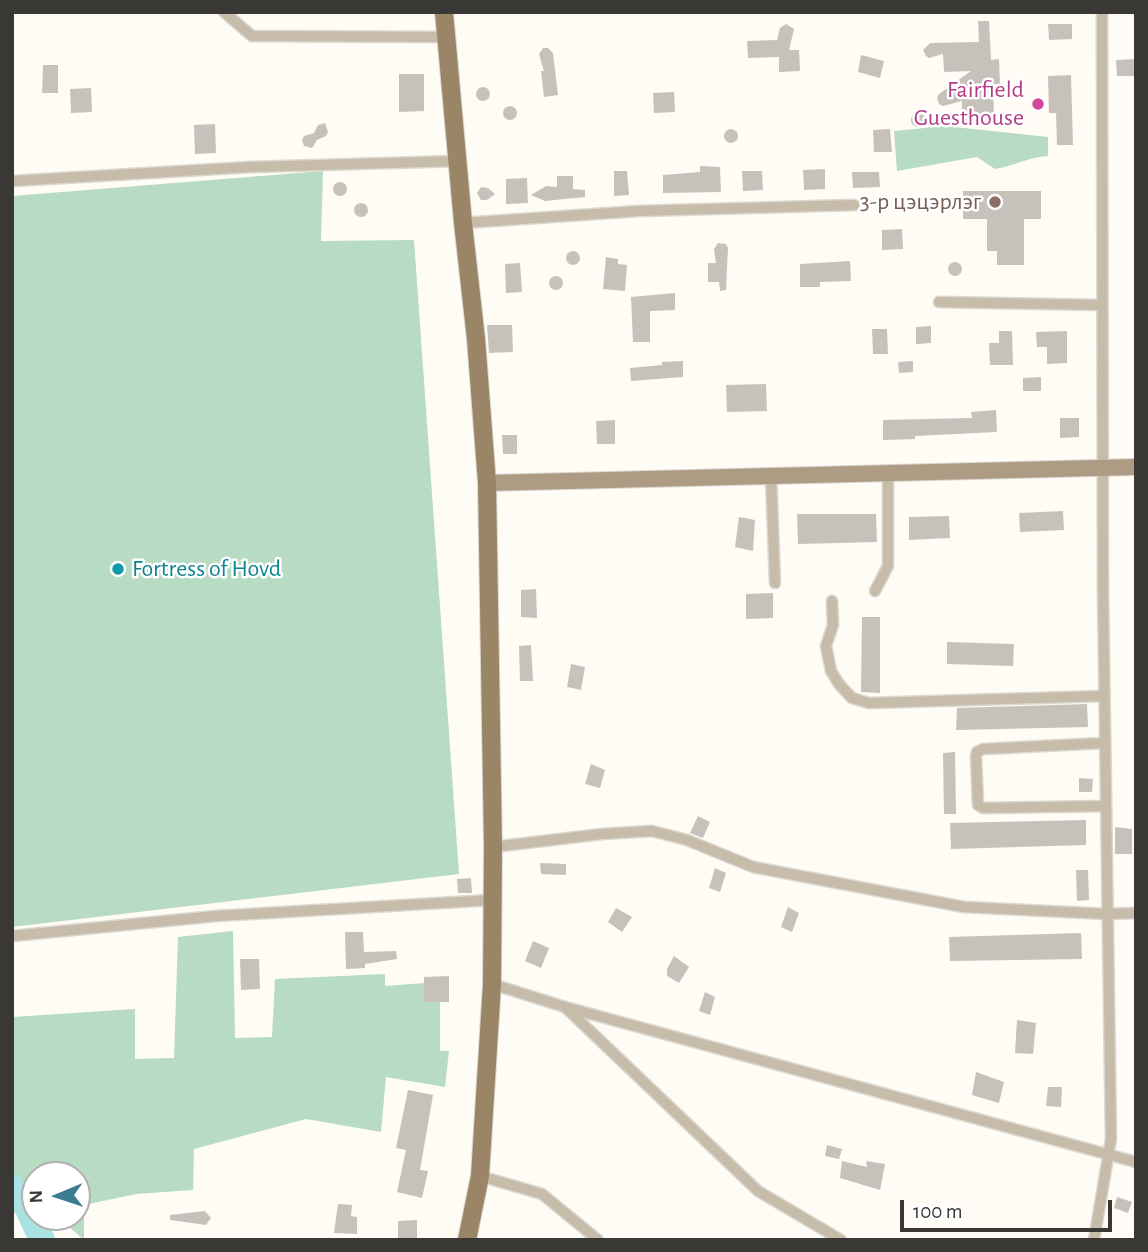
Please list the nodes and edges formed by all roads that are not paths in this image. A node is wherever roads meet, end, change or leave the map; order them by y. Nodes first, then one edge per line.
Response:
1 (224, 12) edge
2 (444, 12) edge
3 (1102, 12) edge
4 (447, 37) junction
5 (458, 161) junction
6 (12, 181) edge
7 (854, 205) dead end
8 (463, 223) junction
9 (939, 302) dead end
10 (1102, 305) junction
11 (1136, 467) edge
12 (1103, 468) junction
13 (888, 473) junction
14 (771, 476) junction
15 (486, 483) junction
16 (775, 583) dead end
17 (875, 591) dead end
18 (832, 601) dead end
19 (1104, 696) junction
20 (1104, 743) junction
21 (1105, 806) junction
22 (493, 847) junction
23 (492, 900) junction
24 (1136, 913) edge
25 (1107, 914) junction
26 (12, 936) edge
27 (492, 984) junction
28 (565, 1007) junction
29 (1107, 1153) junction
30 (1136, 1162) edge
31 (480, 1176) junction
32 (819, 1226) junction
33 (467, 1240) edge
34 (598, 1240) edge
35 (822, 1240) edge
36 (841, 1240) edge
37 (1094, 1240) edge

1 - 4 street
2 - 4 main road
3 - 10 street
4 - 5 main road
5 - 6 street
5 - 8 main road
7 - 8 street
8 - 15 main road
9 - 10 street
10 - 12 street
11 - 12 main road
12 - 13 main road
12 - 19 street
13 - 14 main road
13 - 17 street
14 - 15 main road
14 - 16 street
15 - 22 main road
18 - 19 street
19 - 20 street
20 - 21 street
20 - 21 street
21 - 25 street
22 - 23 main road
22 - 25 street
23 - 26 street
23 - 27 main road
24 - 25 street
25 - 29 street
27 - 28 street
27 - 31 main road
28 - 29 street
28 - 32 street
29 - 30 street
29 - 37 street
31 - 33 main road
31 - 34 street
32 - 35 street
32 - 36 street

